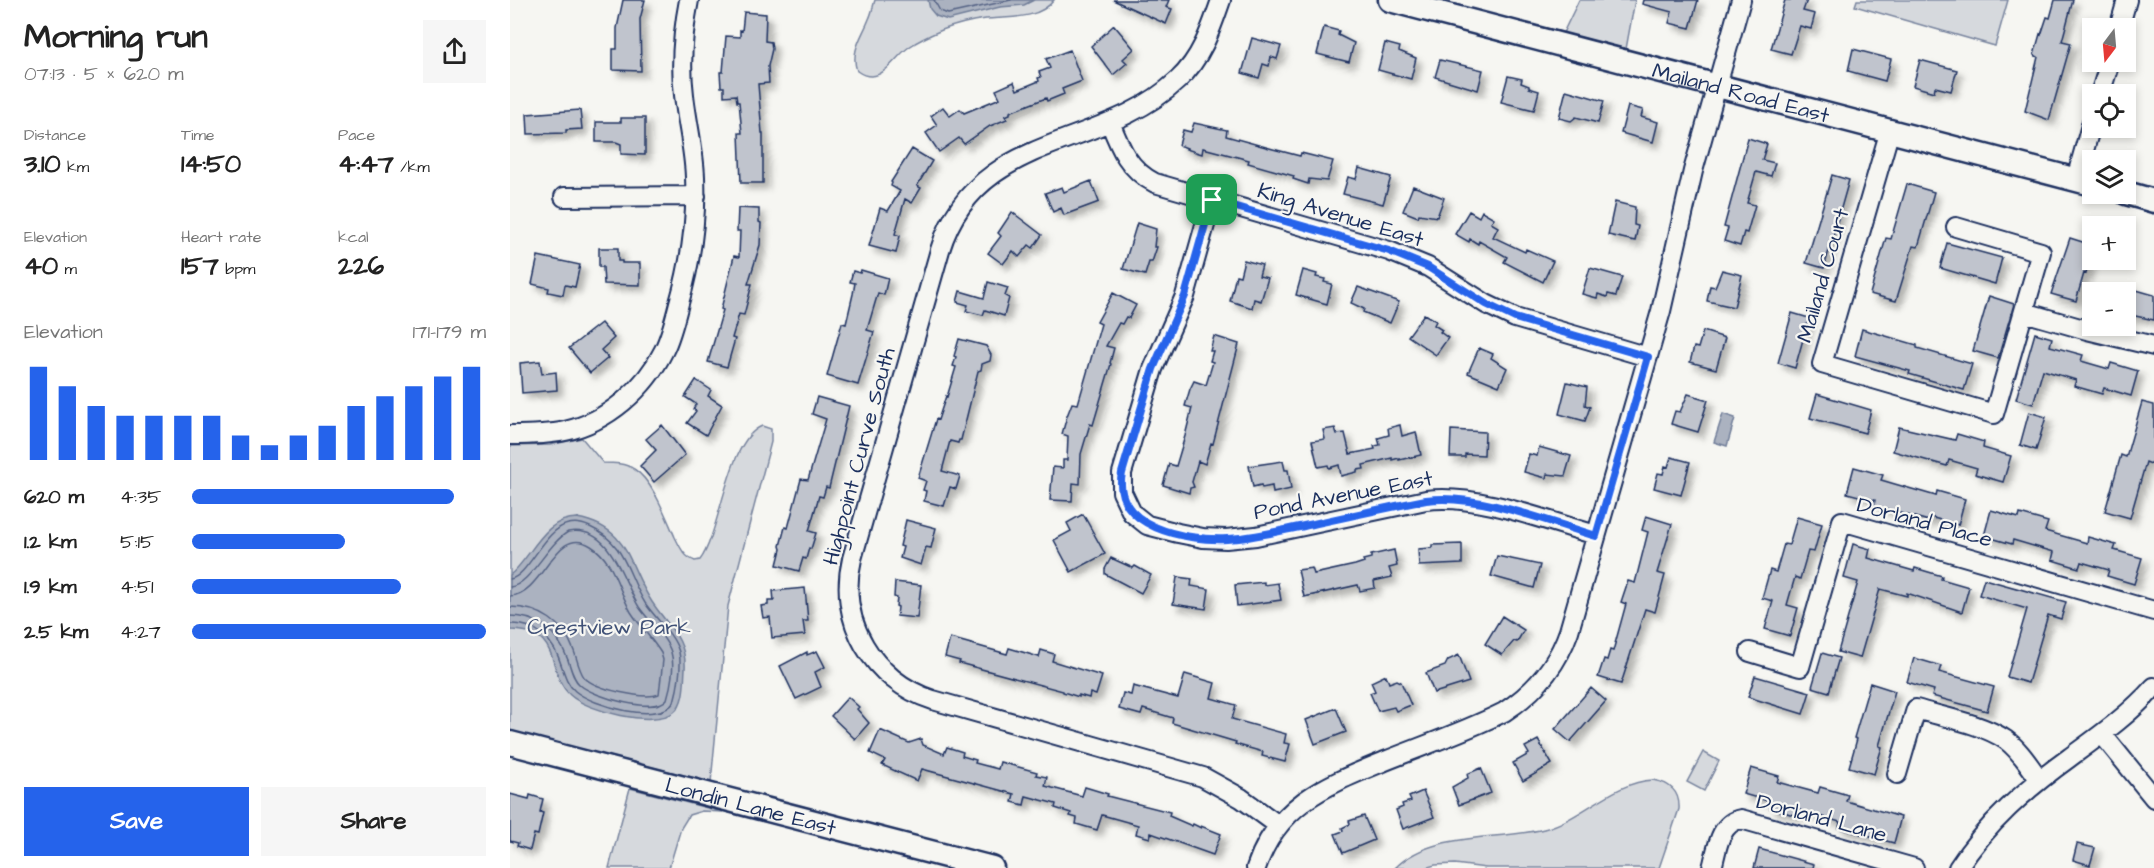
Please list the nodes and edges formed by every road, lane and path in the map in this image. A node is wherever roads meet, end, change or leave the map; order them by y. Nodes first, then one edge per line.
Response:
1 (689, 0) edge
2 (1221, 0) edge
3 (1390, 0) edge
4 (1741, 0) edge
5 (2127, 0) edge
6 (1417, 3) edge
7 (2122, 18) edge
8 (1718, 85) junction
9 (1110, 122) junction
10 (1890, 130) junction
11 (2082, 181) edge
12 (696, 196) junction
13 (2136, 196) edge
14 (564, 197) dead end
15 (1212, 200) junction
16 (2154, 201) edge
17 (1956, 228) dead end
18 (2024, 312) junction
19 (2154, 346) edge
20 (1648, 357) junction
21 (510, 435) edge
22 (1596, 536) junction
23 (2154, 611) edge
24 (1750, 652) dead end
25 (2154, 687) edge
26 (2102, 734) junction
27 (510, 743) edge
28 (1897, 774) dead end
29 (2040, 780) junction
30 (2154, 798) edge
31 (1278, 825) junction
32 (992, 868) edge
33 (1256, 868) edge
34 (1712, 868) edge
35 (1914, 868) edge
36 (1958, 868) edge

1 - 12 street
2 - 9 street, Highpoint Curve South
3 - 6 street, Mailand Road East
4 - 8 street
5 - 7 street
6 - 8 street, Mailand Road East
8 - 10 street, Mailand Road East
8 - 20 street
9 - 15 street, King Avenue East
9 - 31 street, Highpoint Curve South
10 - 11 street, Mailand Road East
10 - 18 street, Mailand Court
12 - 14 street
12 - 21 street
13 - 16 street
15 - 20 street, King Avenue East
15 - 22 street, Pond Avenue East
17 - 18 street
18 - 19 street
20 - 22 street
22 - 31 street
23 - 24 street, Dorland Place
25 - 26 street
26 - 29 street
26 - 30 street
27 - 32 street, Londin Lane East
28 - 29 street
29 - 36 street
31 - 33 street
34 - 35 street, Dorland Lane

